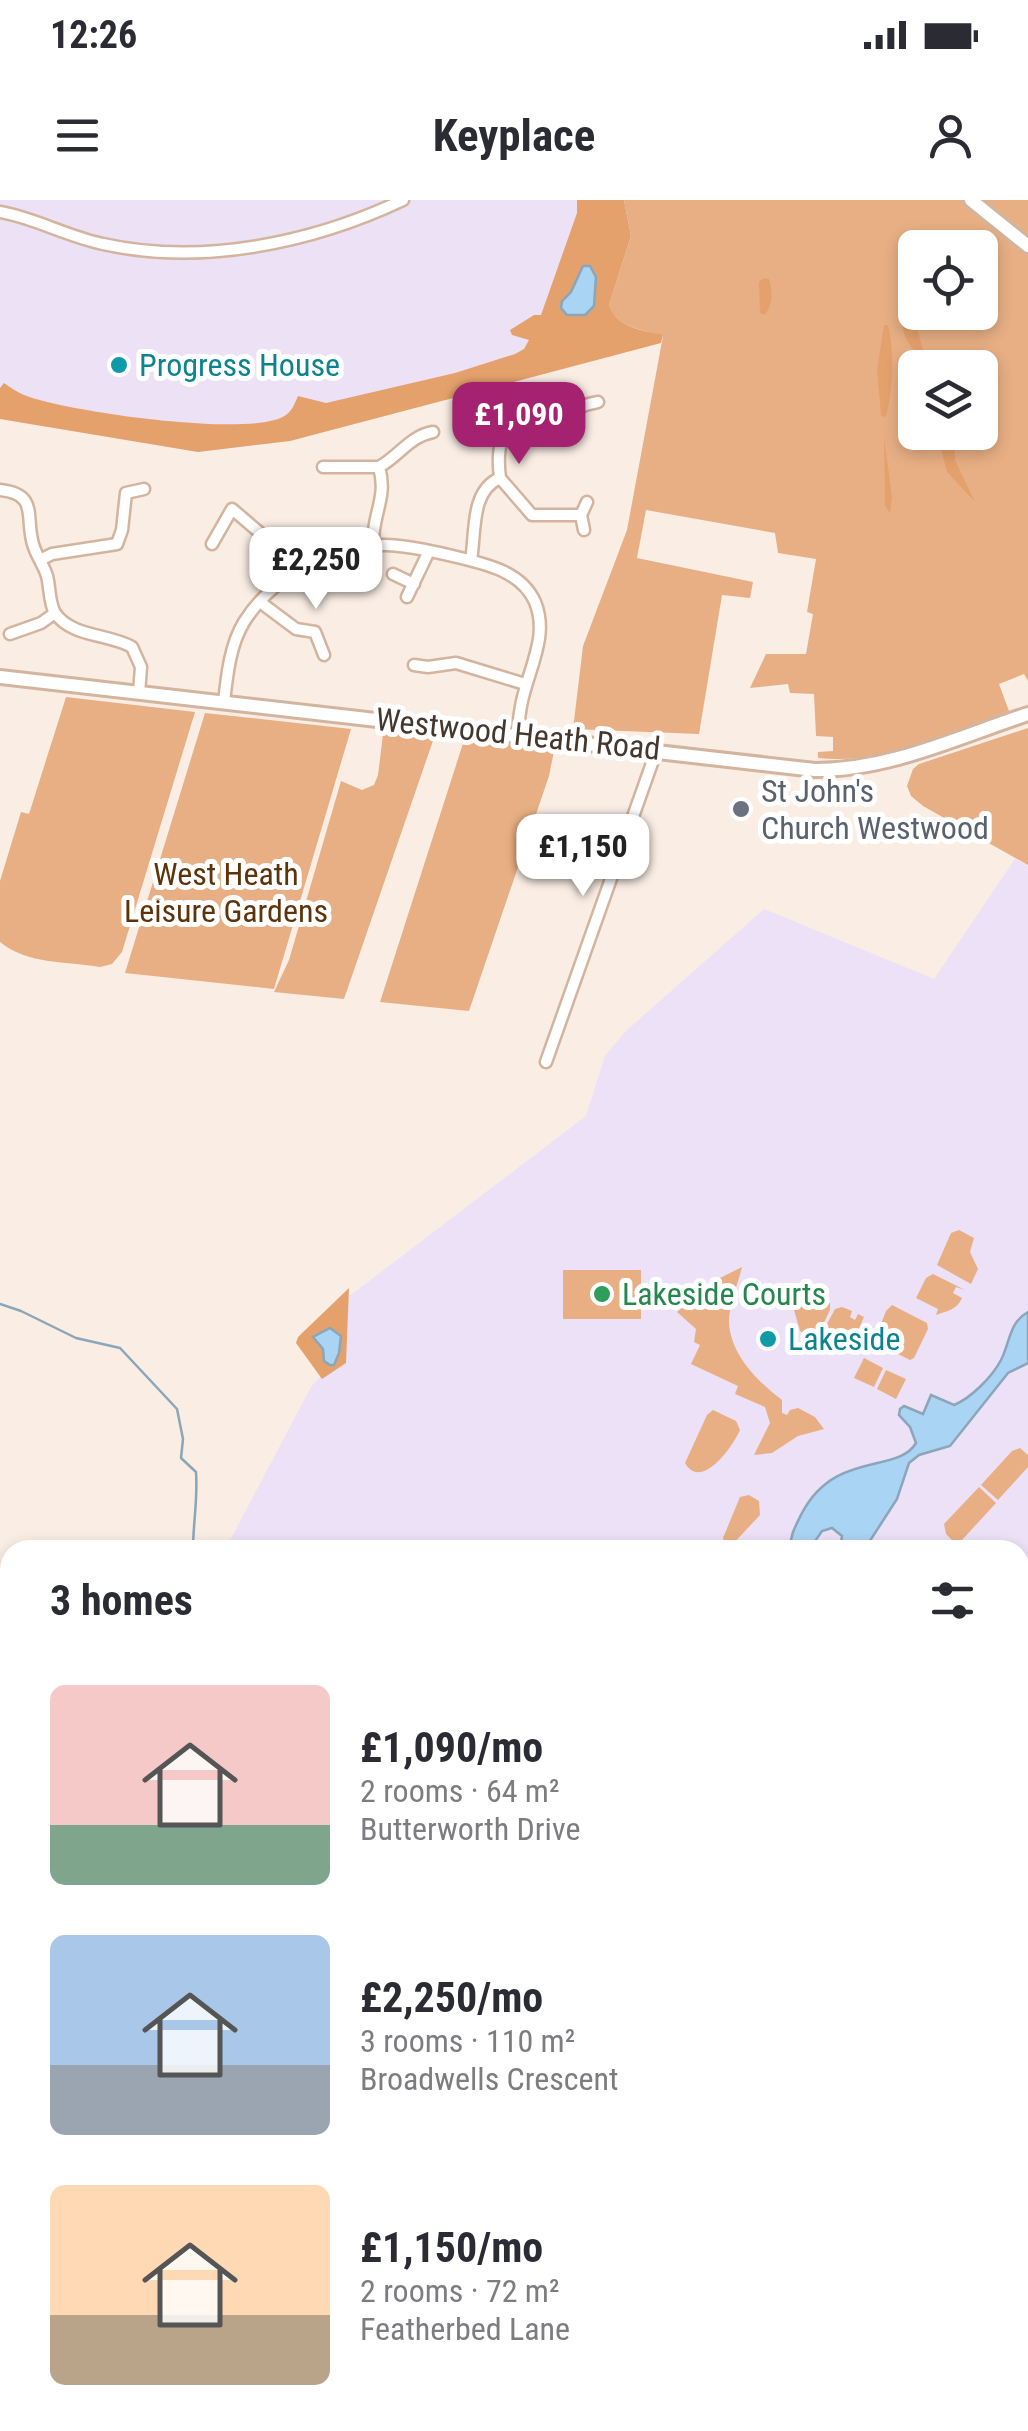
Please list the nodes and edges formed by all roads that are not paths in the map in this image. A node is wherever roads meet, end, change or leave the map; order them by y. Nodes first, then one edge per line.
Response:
1 (403, 200) edge
2 (970, 200) edge
3 (0, 204) edge
4 (0, 212) edge
5 (13, 214) junction
6 (1028, 246) edge
7 (598, 402) dead end
8 (434, 432) dead end
9 (323, 467) dead end
10 (379, 467) junction
11 (500, 478) junction
12 (115, 482) dead end
13 (144, 489) dead end
14 (0, 490) edge
15 (126, 493) junction
16 (587, 502) dead end
17 (581, 515) junction
18 (584, 530) dead end
19 (212, 544) dead end
20 (373, 545) junction
21 (429, 550) junction
22 (40, 560) junction
23 (471, 560) junction
24 (302, 568) junction
25 (393, 574) dead end
26 (414, 584) junction
27 (407, 597) dead end
28 (260, 602) junction
29 (55, 613) junction
30 (10, 634) dead end
31 (324, 655) dead end
32 (414, 665) dead end
33 (0, 677) edge
34 (525, 684) junction
35 (140, 693) junction
36 (224, 702) junction
37 (1028, 714) edge
38 (519, 734) junction
39 (657, 749) junction
40 (546, 1062) dead end

1 - 5 street
2 - 6 street
3 - 5 street
4 - 5 street
7 - 11 street
8 - 10 street
9 - 10 street
10 - 20 street
11 - 17 street
11 - 23 street
12 - 15 street
13 - 15 street
14 - 22 street
15 - 22 street
16 - 17 street
17 - 18 street
19 - 24 street
20 - 21 street
20 - 24 street
21 - 23 street
21 - 26 street
22 - 29 street
23 - 34 street
24 - 28 street
25 - 26 street
26 - 27 street
28 - 31 street
28 - 36 street
29 - 30 street
29 - 35 street
32 - 34 street
33 - 35 street, Westwood Heath Road
34 - 38 street
35 - 36 street, Westwood Heath Road
36 - 38 street, Westwood Heath Road
37 - 39 street, Westwood Heath Road
38 - 39 street, Westwood Heath Road
39 - 40 street

